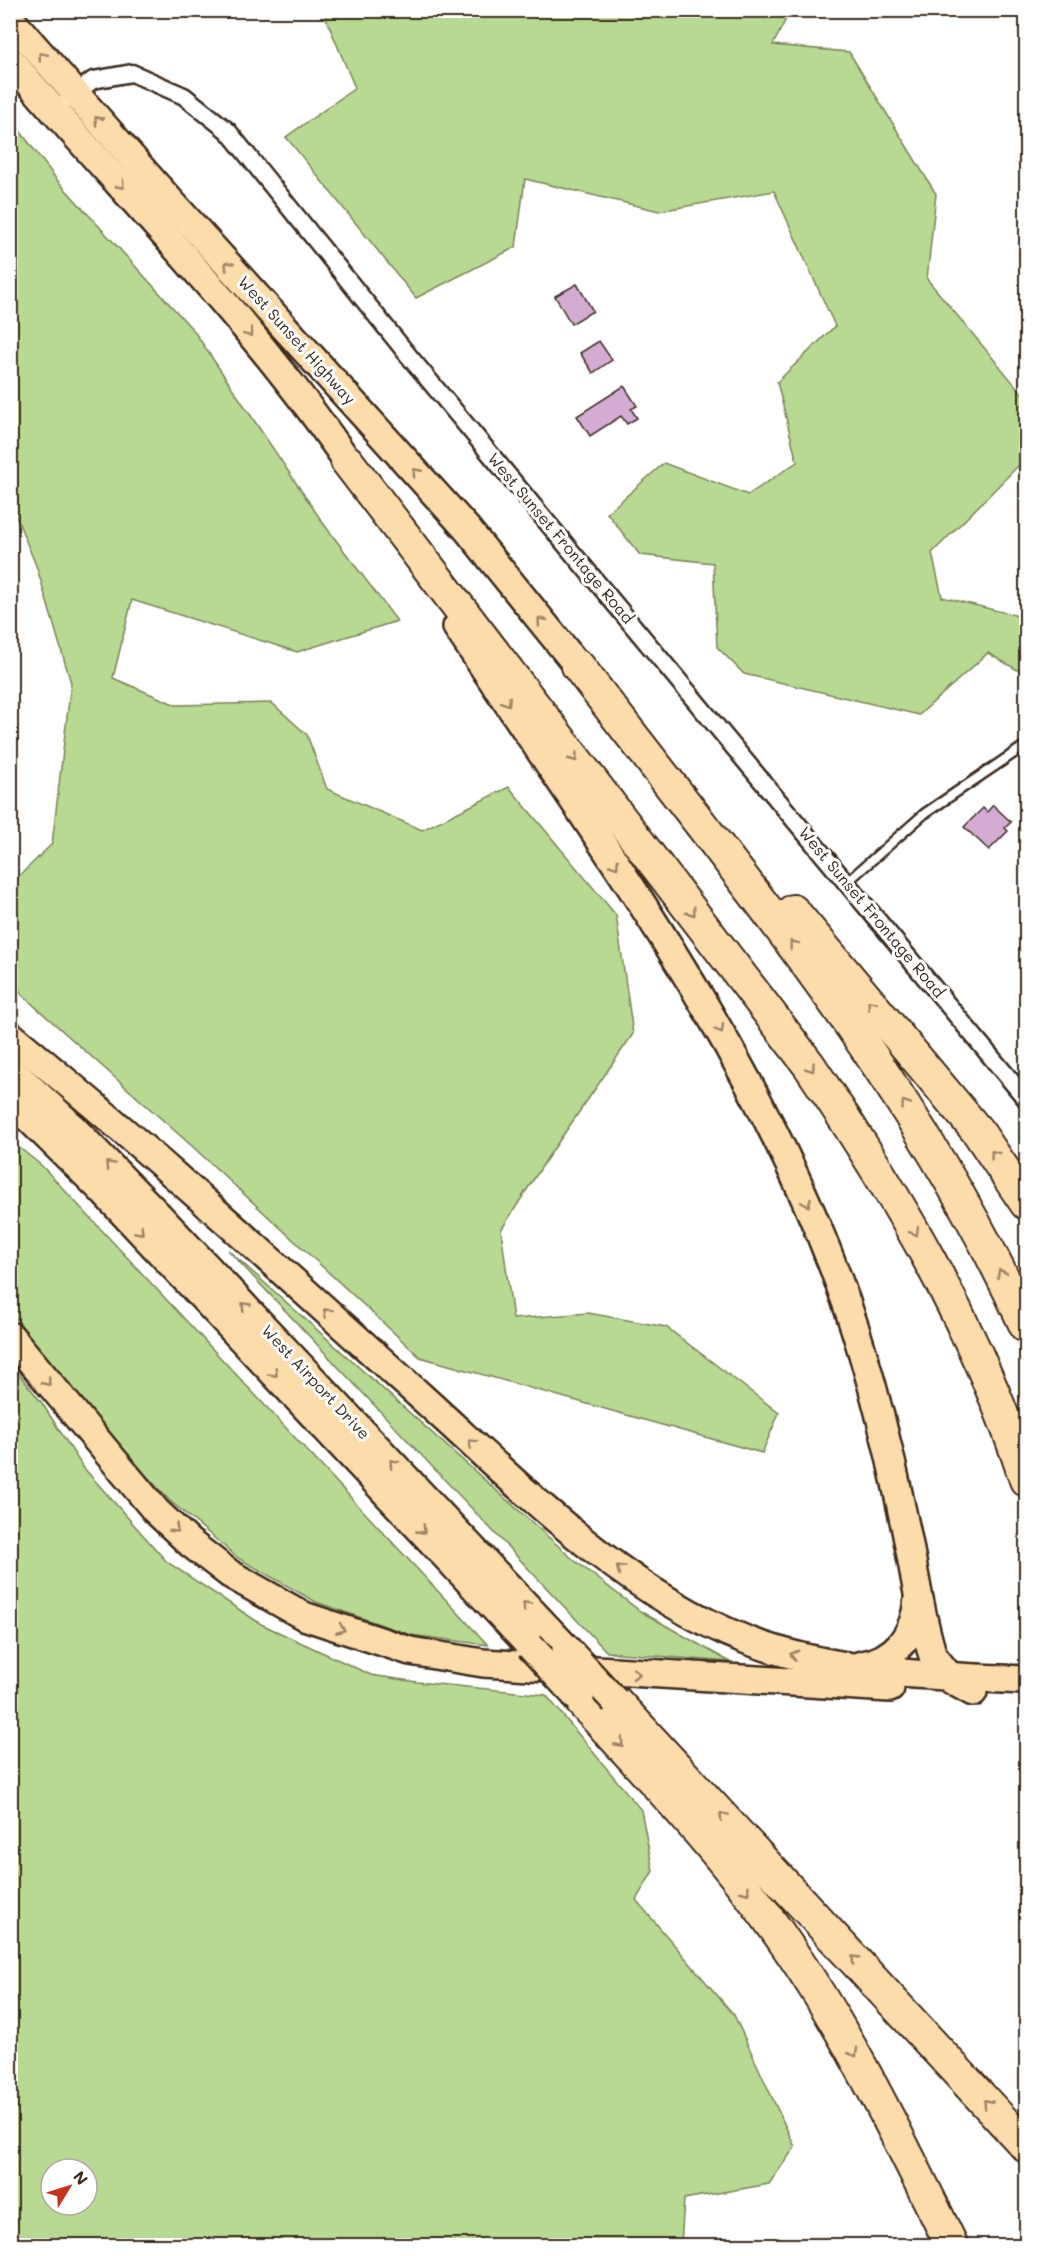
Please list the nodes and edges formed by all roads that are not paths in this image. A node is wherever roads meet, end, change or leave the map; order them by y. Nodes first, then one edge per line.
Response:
1 (10, 19) edge
2 (10, 60) edge
3 (64, 102) junction
4 (347, 461) junction
5 (578, 666) junction
6 (1026, 745) edge
7 (847, 882) junction
8 (10, 1035) edge
9 (10, 1069) edge
10 (1026, 1099) edge
11 (10, 1100) edge
12 (1026, 1203) edge
13 (1026, 1326) edge
14 (10, 1336) edge
15 (1026, 1480) edge
16 (917, 1580) junction
17 (851, 1667) junction
18 (946, 1676) junction
19 (1026, 1680) edge
20 (972, 1692) junction
21 (1026, 1695) edge
22 (580, 1700) joint
23 (615, 1701) joint
24 (1026, 2146) edge
25 (952, 2246) edge

3 -> 1 main road, West Sunset Highway
2 - 3 main road, West Sunset Highway
3 -> 4 main road, West Sunset Highway
5 -> 3 main road, West Sunset Highway
3 - 7 street, West Sunset Frontage Road
4 -> 15 highway
4 -> 16 main road, West Sunset Highway
12 -> 5 highway
13 -> 5 highway
6 - 7 lane
7 - 10 street, West Sunset Frontage Road
17 -> 8 main road
23 -> 9 main road, West Airport Drive, bridge
11 -> 22 main road, West Airport Drive, bridge
14 -> 20 main road
16 - 17 main road
16 - 18 main road
17 - 18 main road
18 - 19 main road
18 - 20 main road
20 - 21 main road
22 -> 25 highway
24 -> 23 highway

